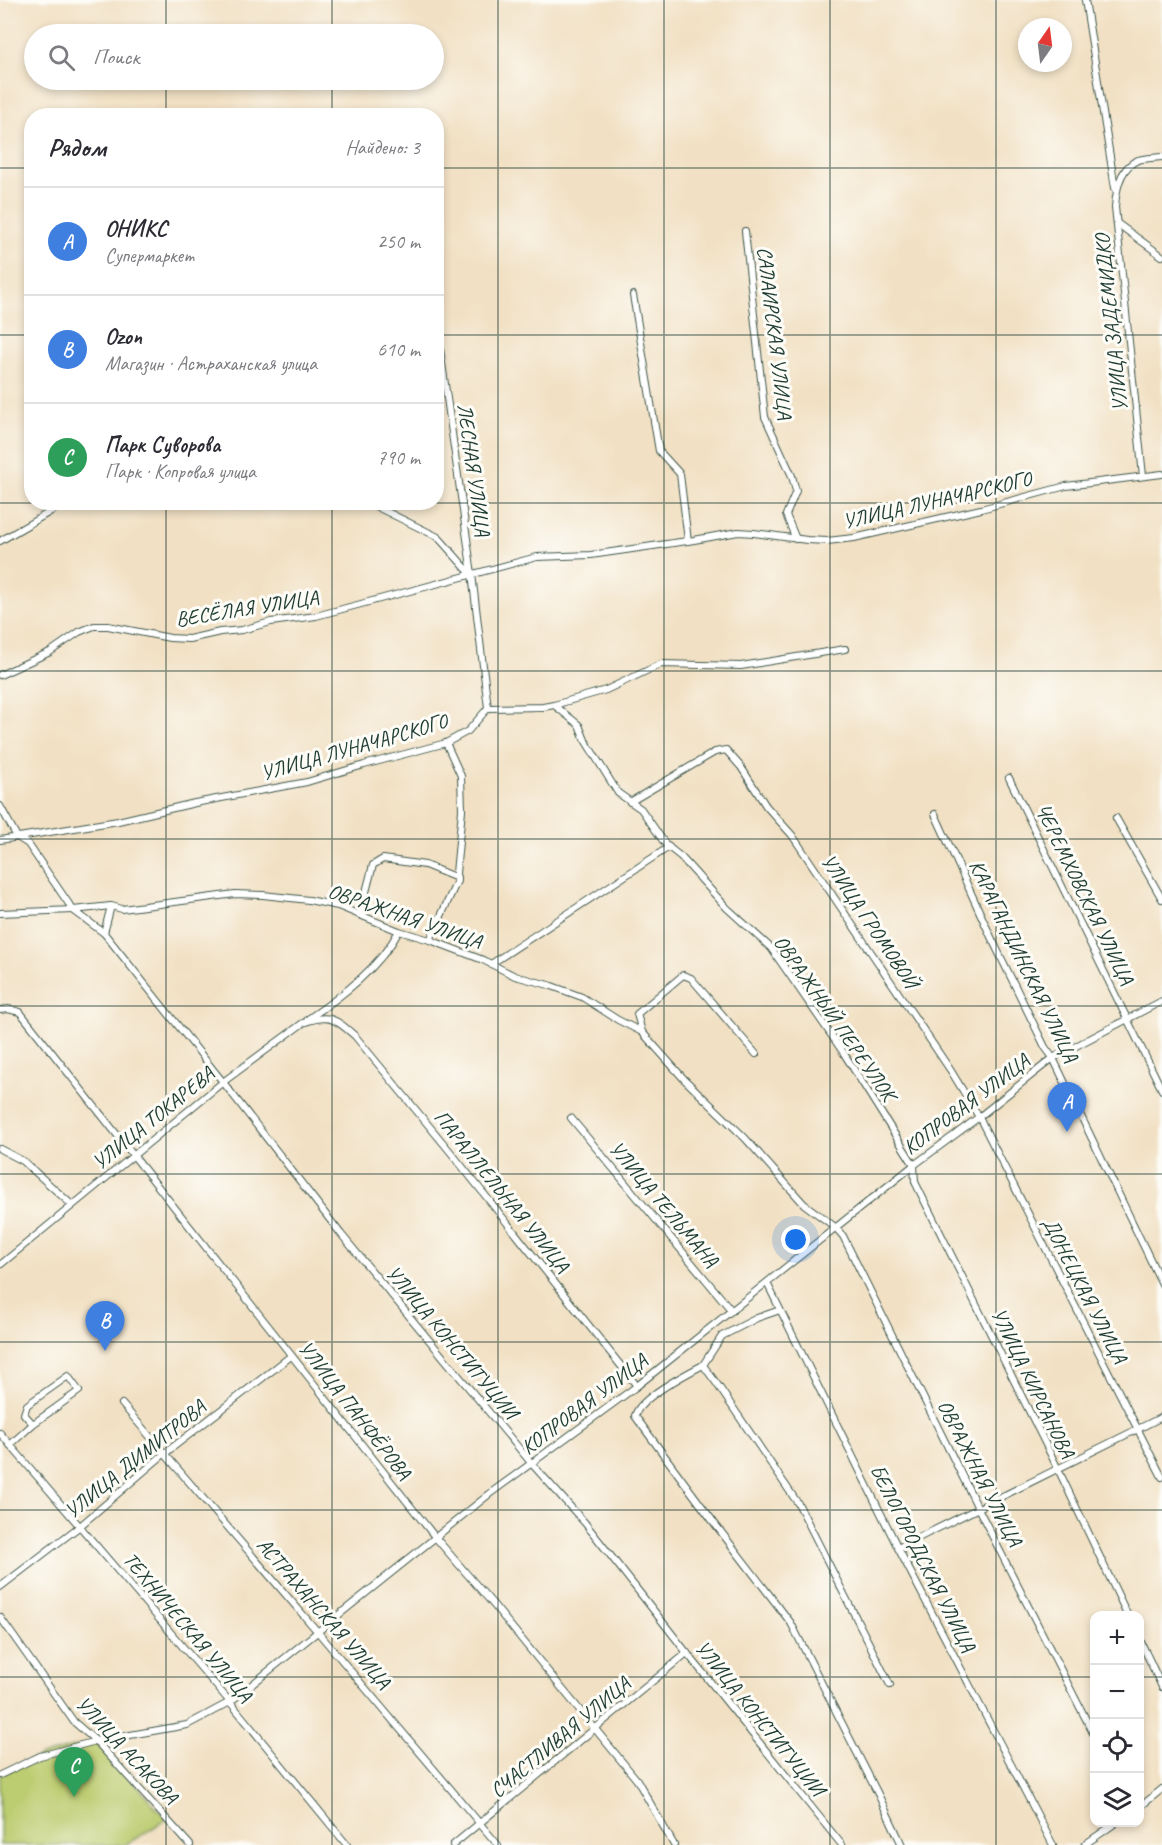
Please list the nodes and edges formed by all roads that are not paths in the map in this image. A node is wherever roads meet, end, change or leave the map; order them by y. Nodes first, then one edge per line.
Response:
1 (1085, 0) edge
2 (1162, 157) edge
3 (1115, 192) junction
4 (1118, 224) junction
5 (745, 231) dead end
6 (1162, 256) edge
7 (633, 295) dead end
8 (444, 377) edge
9 (1162, 474) edge
10 (1143, 476) junction
11 (53, 510) edge
12 (383, 510) edge
13 (796, 539) junction
14 (0, 541) edge
15 (688, 541) junction
16 (472, 574) junction
17 (844, 649) dead end
18 (0, 675) edge
19 (554, 705) junction
20 (488, 708) junction
21 (446, 743) junction
22 (1009, 778) dead end
23 (630, 802) junction
24 (0, 806) edge
25 (935, 814) dead end
26 (1116, 818) dead end
27 (17, 837) junction
28 (0, 840) edge
29 (667, 846) junction
30 (457, 878) junction
31 (1162, 899) edge
32 (111, 906) junction
33 (73, 910) junction
34 (0, 913) edge
35 (360, 915) junction
36 (399, 931) junction
37 (104, 933) junction
38 (430, 940) junction
39 (491, 964) junction
40 (1162, 1001) edge
41 (0, 1011) edge
42 (337, 1020) joint
43 (1126, 1020) junction
44 (303, 1023) junction
45 (642, 1032) junction
46 (756, 1054) dead end
47 (1053, 1058) junction
48 (223, 1082) junction
49 (1162, 1090) edge
50 (979, 1117) junction
51 (571, 1118) dead end
52 (0, 1149) edge
53 (132, 1156) junction
54 (914, 1165) junction
55 (72, 1205) junction
56 (835, 1227) junction
57 (0, 1265) edge
58 (767, 1283) junction
59 (1162, 1284) edge
60 (780, 1310) junction
61 (732, 1311) junction
62 (291, 1356) junction
63 (703, 1365) junction
64 (636, 1386) junction
65 (122, 1404) dead end
66 (1162, 1417) edge
67 (33, 1424) junction
68 (1138, 1430) junction
69 (0, 1433) edge
70 (10, 1445) junction
71 (164, 1454) junction
72 (532, 1464) junction
73 (1058, 1469) junction
74 (1162, 1477) edge
75 (978, 1508) junction
76 (81, 1526) junction
77 (435, 1538) junction
78 (898, 1548) junction
79 (0, 1587) edge
80 (1126, 1611) edge
81 (0, 1617) edge
82 (318, 1630) junction
83 (1144, 1649) edge
84 (687, 1653) junction
85 (890, 1685) dead end
86 (1162, 1687) edge
87 (230, 1702) junction
88 (1090, 1725) edge
89 (595, 1728) junction
90 (96, 1741) junction
91 (0, 1775) edge
92 (1161, 1792) edge
93 (1144, 1804) edge
94 (480, 1824) junction
95 (1110, 1827) edge
96 (190, 1845) edge
97 (347, 1845) edge
98 (453, 1845) edge
99 (498, 1845) edge
100 (674, 1845) edge
101 (842, 1845) edge
102 (902, 1845) edge
103 (1053, 1845) edge
104 (1084, 1845) edge

1 - 3 street, УЛИЦА ЗАДЕМИДКО
2 - 3 street
3 - 4 street, УЛИЦА ЗАДЕМИДКО
4 - 6 street
4 - 10 street, УЛИЦА ЗАДЕМИДКО
5 - 13 street, САЛАИРСКАЯ УЛИЦА
7 - 15 street
8 - 16 street, ЛЕСНАЯ УЛИЦА
9 - 10 street, УЛИЦА ЛУНАЧАРСКОГО
10 - 13 street, УЛИЦА ЛУНАЧАРСКОГО
11 - 14 street
12 - 16 street
13 - 15 street, УЛИЦА ЛУНАЧАРСКОГО
15 - 16 street, УЛИЦА ЛУНАЧАРСКОГО
16 - 18 street, ВЕСЁЛАЯ УЛИЦА
16 - 20 street, ЛЕСНАЯ УЛИЦА
17 - 19 street
19 - 20 street
19 - 23 street, ОВРАЖНЫЙ ПЕРЕУЛОК
20 - 21 street, УЛИЦА ЛУНАЧАРСКОГО
21 - 27 street, УЛИЦА ЛУНАЧАРСКОГО
21 - 30 street
22 - 43 street, ЧЕРЕМХОВСКАЯ УЛИЦА
23 - 29 street, ОВРАЖНЫЙ ПЕРЕУЛОК
23 - 50 street, УЛИЦА ГРОМОВОЙ
24 - 27 street, УЛИЦА КОНСТИТУЦИИ
25 - 47 street, КАРАГАНДИНСКАЯ УЛИЦА
26 - 31 street
27 - 28 street, УЛИЦА ЛУНАЧАРСКОГО
27 - 33 street, УЛИЦА КОНСТИТУЦИИ
29 - 39 street
29 - 54 street, ОВРАЖНЫЙ ПЕРЕУЛОК
30 - 35 street
30 - 38 street
32 - 33 street, ОВРАЖНАЯ УЛИЦА
32 - 35 street, ОВРАЖНАЯ УЛИЦА
32 - 37 street
33 - 34 street, ОВРАЖНАЯ УЛИЦА
33 - 37 street, УЛИЦА КОНСТИТУЦИИ
35 - 36 street, ОВРАЖНАЯ УЛИЦА
36 - 38 street, ОВРАЖНАЯ УЛИЦА
36 - 44 street
37 - 48 street, УЛИЦА КОНСТИТУЦИИ
38 - 39 street, ОВРАЖНАЯ УЛИЦА
39 - 45 street, ОВРАЖНАЯ УЛИЦА
40 - 43 street, КОПРОВАЯ УЛИЦА
41 - 53 street, УЛИЦА ПАНФЁРОВА
42 - 44 street, УЛИЦА ТОКАРЕВА
42 - 64 street, ПАРАЛЛЕЛЬНАЯ УЛИЦА
43 - 47 street, КОПРОВАЯ УЛИЦА
43 - 49 street, ЧЕРЕМХОВСКАЯ УЛИЦА
44 - 48 street, УЛИЦА ТОКАРЕВА
45 - 46 street
45 - 56 street
47 - 50 street, КОПРОВАЯ УЛИЦА
47 - 59 street, КАРАГАНДИНСКАЯ УЛИЦА
48 - 53 street, УЛИЦА ТОКАРЕВА
48 - 72 street, УЛИЦА КОНСТИТУЦИИ
50 - 54 street, КОПРОВАЯ УЛИЦА
50 - 68 street, ДОНЕЦКАЯ УЛИЦА
51 - 61 street, УЛИЦА ТЕЛЬМАНА
52 - 55 street
53 - 55 street, УЛИЦА ТОКАРЕВА
53 - 62 street, УЛИЦА ПАНФЁРОВА
54 - 56 street, КОПРОВАЯ УЛИЦА
54 - 73 street, УЛИЦА КИРСАНОВА
55 - 57 street, УЛИЦА ТОКАРЕВА
56 - 58 street, КОПРОВАЯ УЛИЦА
56 - 75 street, ОВРАЖНАЯ УЛИЦА
58 - 60 street, БЕЛОГОРОДСКАЯ УЛИЦА
58 - 61 street, КОПРОВАЯ УЛИЦА
60 - 63 street
60 - 78 street, БЕЛОГОРОДСКАЯ УЛИЦА
61 - 64 street, КОПРОВАЯ УЛИЦА
62 - 71 street, УЛИЦА ДИМИТРОВА
62 - 77 street, УЛИЦА ПАНФЁРОВА
63 - 85 street
63 - 102 street
64 - 72 street, КОПРОВАЯ УЛИЦА
65 - 71 street, АСТРАХАНСКАЯ УЛИЦА
66 - 68 street
67 - 67 street
67 - 70 street
68 - 73 street
68 - 74 street, ДОНЕЦКАЯ УЛИЦА
69 - 70 street, ТЕХНИЧЕСКАЯ УЛИЦА
70 - 76 street, ТЕХНИЧЕСКАЯ УЛИЦА
71 - 76 street, УЛИЦА ДИМИТРОВА
71 - 82 street, АСТРАХАНСКАЯ УЛИЦА
72 - 77 street, КОПРОВАЯ УЛИЦА
72 - 84 street, УЛИЦА КОНСТИТУЦИИ
73 - 75 street
73 - 80 street, УЛИЦА КИРСАНОВА
75 - 78 street
75 - 88 street, ОВРАЖНАЯ УЛИЦА
76 - 79 street, УЛИЦА ДИМИТРОВА
76 - 87 street, ТЕХНИЧЕСКАЯ УЛИЦА
77 - 82 street, КОПРОВАЯ УЛИЦА
77 - 89 street, УЛИЦА ПАНФЁРОВА
78 - 103 street, БЕЛОГОРОДСКАЯ УЛИЦА
81 - 90 street, УЛИЦА АСАКОВА
82 - 87 street, КОПРОВАЯ УЛИЦА
82 - 94 street, АСТРАХАНСКАЯ УЛИЦА
83 - 86 street
84 - 89 street, СЧАСТЛИВАЯ УЛИЦА
84 - 101 street, УЛИЦА КОНСТИТУЦИИ
87 - 90 street, КОПРОВАЯ УЛИЦА
87 - 97 street, ТЕХНИЧЕСКАЯ УЛИЦА
89 - 94 street, СЧАСТЛИВАЯ УЛИЦА
89 - 100 street, УЛИЦА ПАНФЁРОВА
90 - 91 street, КОПРОВАЯ УЛИЦА
90 - 96 street, УЛИЦА АСАКОВА
92 - 93 street
94 - 98 street, СЧАСТЛИВАЯ УЛИЦА
94 - 99 street, АСТРАХАНСКАЯ УЛИЦА
95 - 104 street

